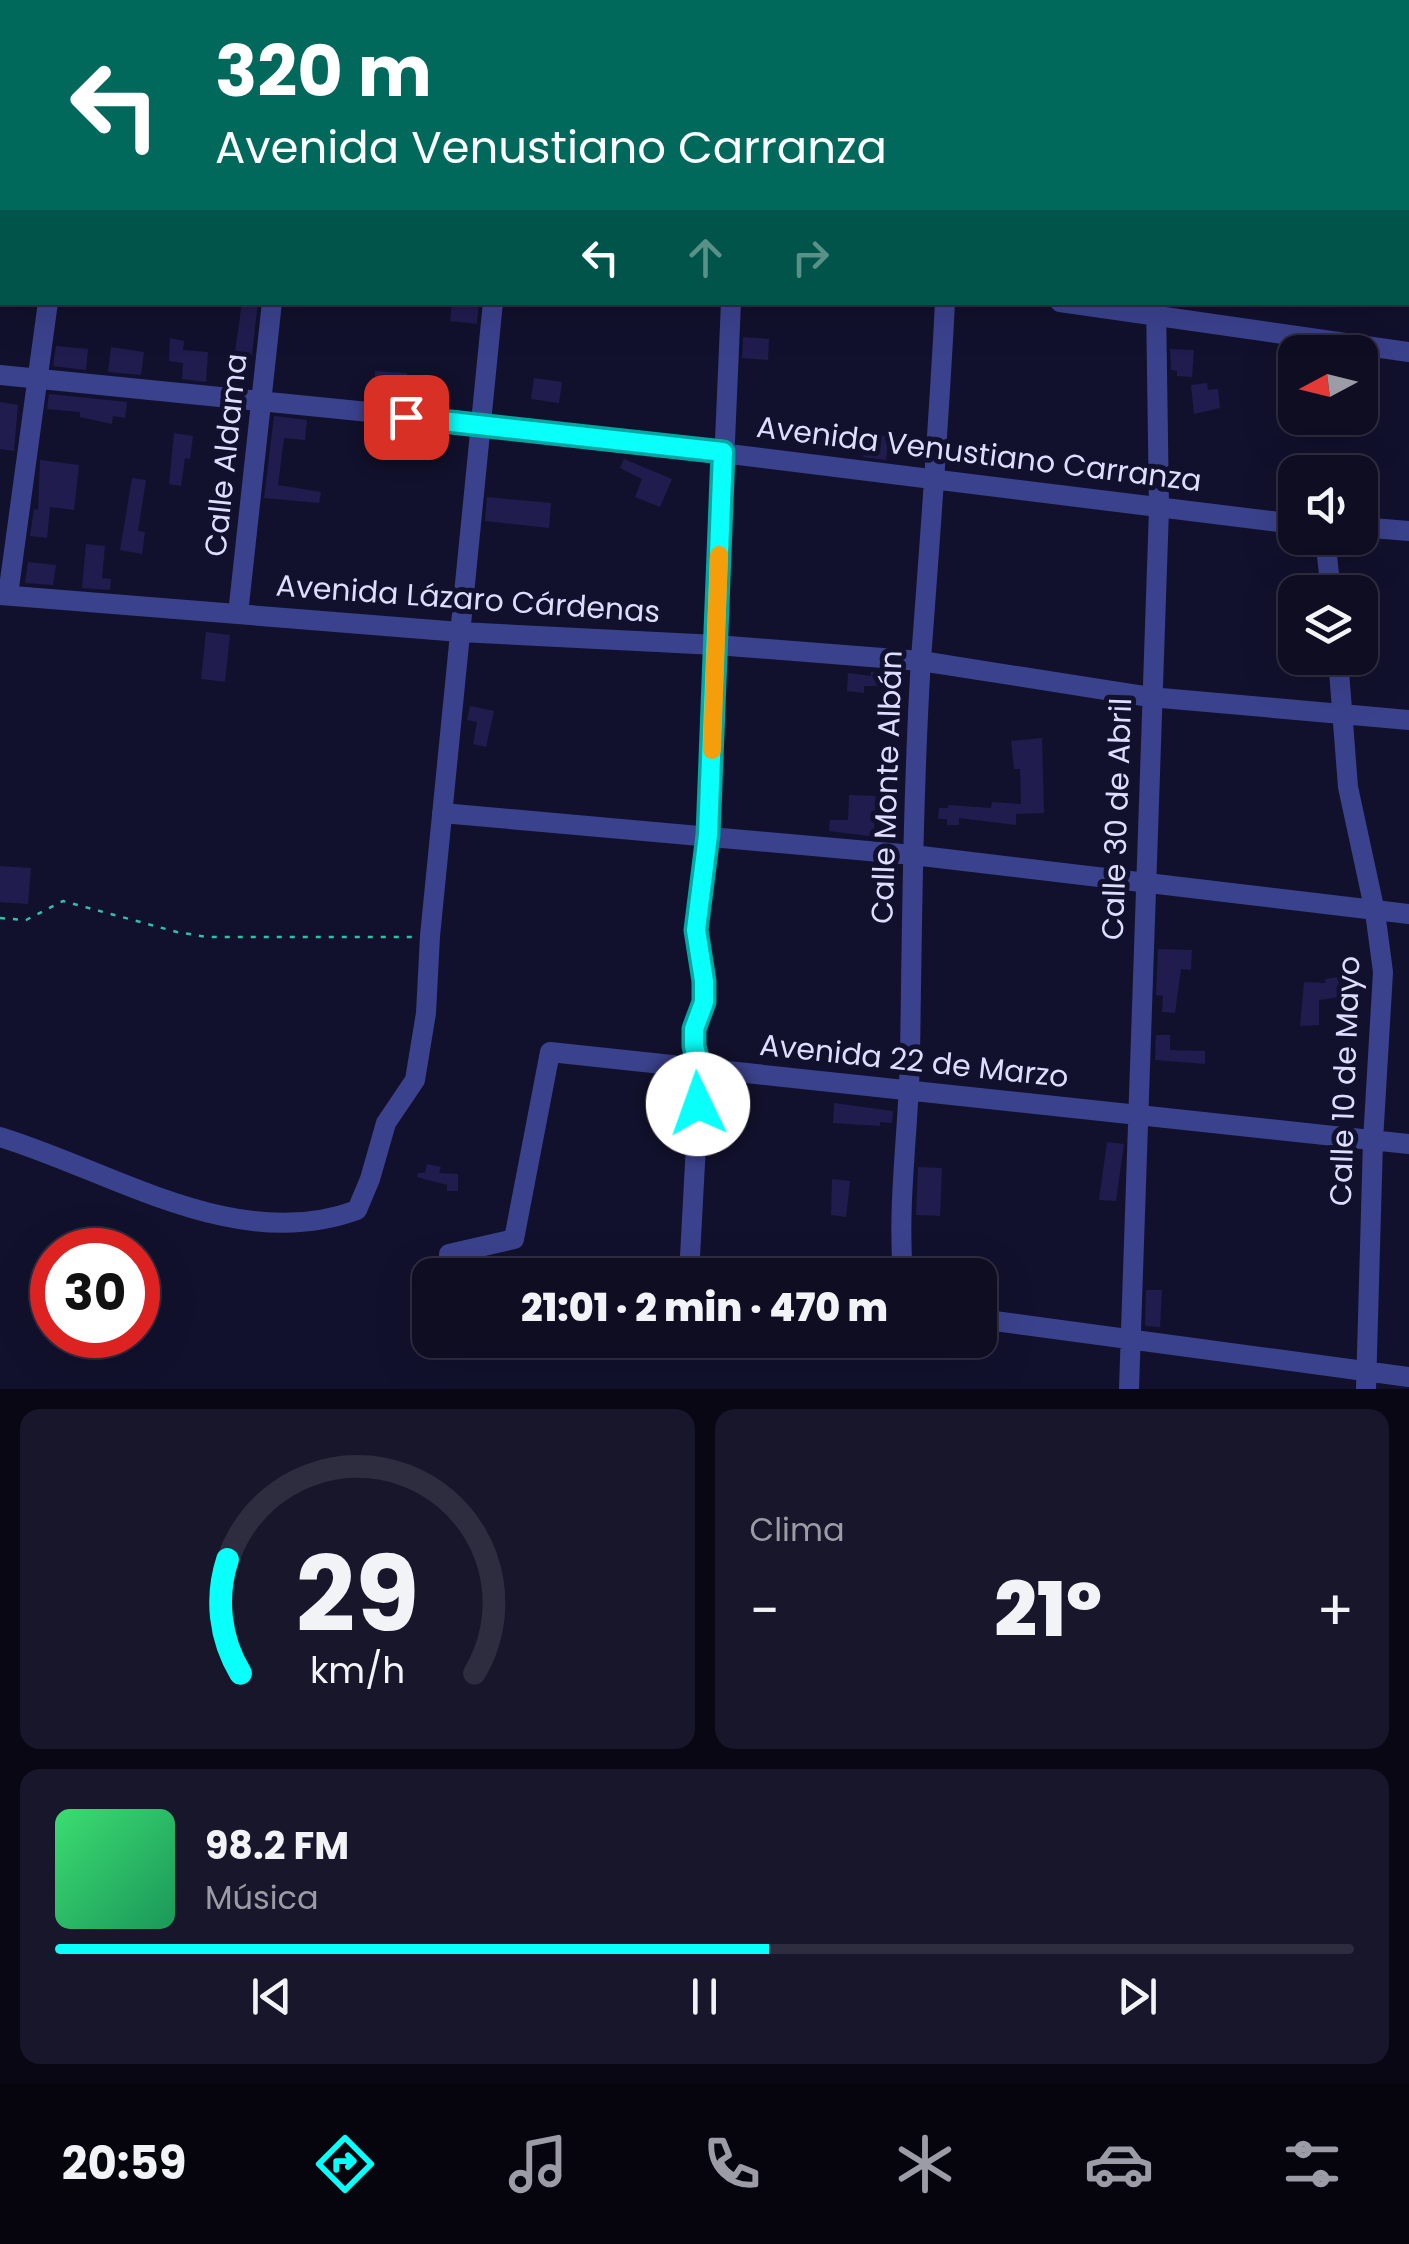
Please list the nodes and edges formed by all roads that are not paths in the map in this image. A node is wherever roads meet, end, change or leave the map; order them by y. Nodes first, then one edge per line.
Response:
1 (48, 305) edge
2 (272, 305) edge
3 (493, 305) edge
4 (731, 305) edge
5 (945, 305) edge
6 (1101, 305) edge
7 (1156, 309) edge
8 (1409, 352) edge
9 (0, 376) edge
10 (38, 379) junction
11 (261, 404) junction
12 (479, 423) junction
13 (723, 452) junction
14 (936, 479) junction
15 (1159, 508) junction
16 (1278, 522) edge
17 (1378, 528) edge
18 (1409, 531) edge
19 (4, 595) edge
20 (238, 614) junction
21 (460, 632) junction
22 (716, 644) junction
23 (921, 661) junction
24 (1340, 675) edge
25 (1150, 697) junction
26 (1344, 713) junction
27 (1409, 720) edge
28 (442, 813) junction
29 (708, 835) junction
30 (913, 855) junction
31 (1145, 882) junction
32 (1375, 912) junction
33 (1409, 914) edge
34 (700, 1070) junction
35 (909, 1089) junction
36 (1140, 1114) junction
37 (0, 1137) edge
38 (1373, 1141) junction
39 (1409, 1144) edge
40 (449, 1254) dead end
41 (690, 1258) edge
42 (902, 1258) edge
43 (997, 1321) edge
44 (1129, 1338) junction
45 (1409, 1377) edge
46 (1366, 1380) edge
47 (1129, 1389) edge

1 - 10 street
2 - 11 street, Calle Aldama
3 - 12 street
4 - 13 street
5 - 14 street, Calle Monte Albán
6 - 7 street
7 - 8 street
7 - 15 street, Calle 30 de Abril
9 - 10 street, Avenida Venustiano Carranza
10 - 11 street, Avenida Venustiano Carranza
10 - 19 street
11 - 12 street, Avenida Venustiano Carranza
11 - 20 street, Calle Aldama
12 - 13 street, Avenida Venustiano Carranza
12 - 21 street
13 - 14 street, Avenida Venustiano Carranza
13 - 22 street
14 - 15 street, Avenida Venustiano Carranza
14 - 23 street, Calle Monte Albán
15 - 16 street, Avenida Venustiano Carranza
15 - 25 street, Calle 30 de Abril
17 - 18 street
19 - 20 street, Avenida Lázaro Cárdenas
20 - 21 street, Avenida Lázaro Cárdenas
21 - 22 street, Avenida Lázaro Cárdenas
21 - 28 street
22 - 23 street, Avenida Lázaro Cárdenas
22 - 29 street
23 - 25 street, Avenida Lázaro Cárdenas
23 - 30 street, Calle Monte Albán
24 - 26 street, Calle 10 de Mayo
25 - 26 street, Avenida Lázaro Cárdenas
25 - 31 street, Calle 30 de Abril
26 - 27 street, Avenida Lázaro Cárdenas
26 - 32 street, Calle 10 de Mayo
28 - 29 street
28 - 37 street
29 - 30 street
29 - 34 street
30 - 31 street
30 - 35 street, Calle Monte Albán
31 - 32 street
31 - 36 street, Calle 30 de Abril
32 - 33 street
32 - 38 street, Calle 10 de Mayo
34 - 35 street, Avenida 22 de Marzo
34 - 40 street, Avenida 22 de Marzo
34 - 41 street
35 - 36 street, Avenida 22 de Marzo
35 - 42 street, Calle Monte Albán
36 - 38 street, Avenida 22 de Marzo
36 - 44 street, Calle 30 de Abril
38 - 39 street, Avenida 22 de Marzo
38 - 46 street, Calle 10 de Mayo
43 - 44 street
44 - 46 street
44 - 47 street, Calle 30 de Abril
45 - 46 street

